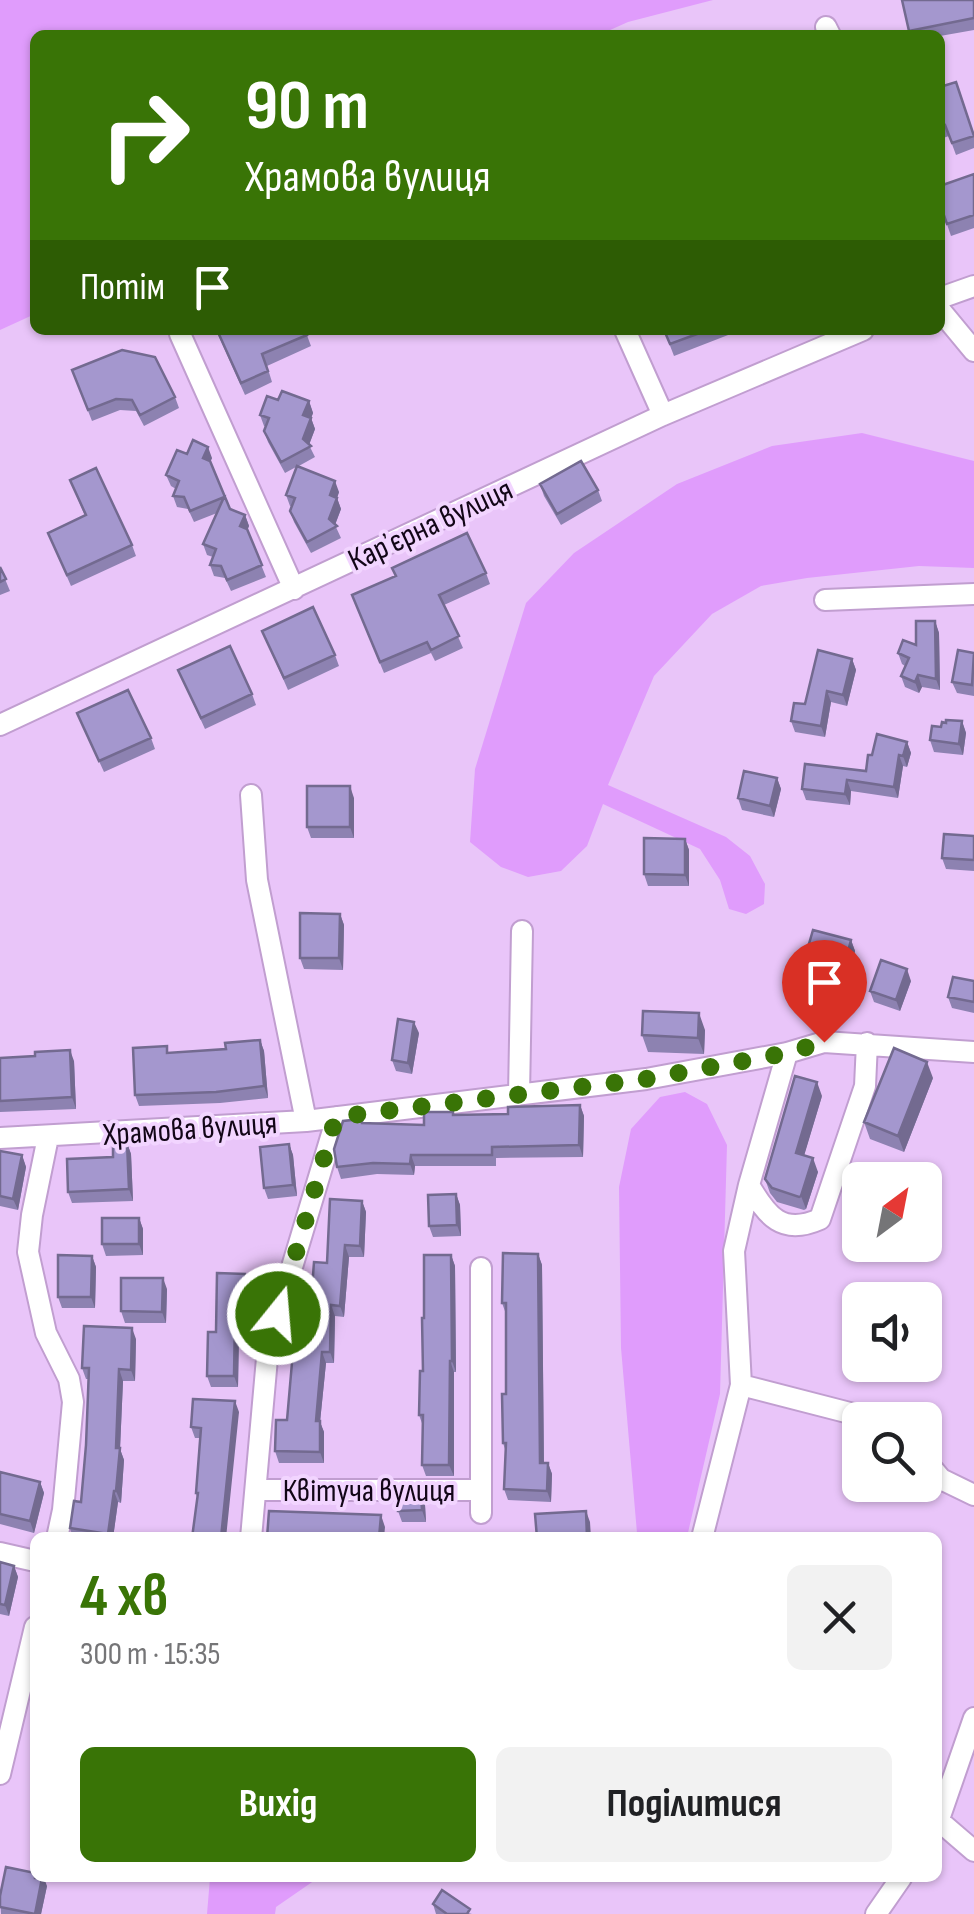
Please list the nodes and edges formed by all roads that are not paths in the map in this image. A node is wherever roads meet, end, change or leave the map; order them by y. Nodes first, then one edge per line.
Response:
1 (974, 286) edge
2 (945, 296) edge
3 (945, 316) edge
4 (180, 335) edge
5 (627, 335) edge
6 (851, 335) edge
7 (974, 351) edge
8 (663, 414) junction
9 (294, 589) junction
10 (974, 594) edge
11 (825, 600) dead end
12 (0, 725) edge
13 (252, 795) dead end
14 (522, 931) dead end
15 (866, 1044) junction
16 (974, 1052) edge
17 (787, 1053) junction
18 (519, 1095) junction
19 (336, 1117) junction
20 (306, 1121) junction
21 (48, 1137) junction
22 (0, 1138) edge
23 (749, 1184) junction
24 (480, 1268) dead end
25 (741, 1385) junction
26 (842, 1411) edge
27 (942, 1479) edge
28 (256, 1490) junction
29 (481, 1490) junction
30 (974, 1495) edge
31 (481, 1513) dead end
32 (58, 1532) edge
33 (252, 1532) edge
34 (704, 1532) edge
35 (0, 1553) edge
36 (30, 1560) edge
37 (30, 1649) edge
38 (974, 1718) edge
39 (0, 1774) edge
40 (942, 1810) edge
41 (942, 1824) edge
42 (974, 1851) edge
43 (898, 1882) edge
44 (876, 1914) edge

1 - 2 street
3 - 7 street
4 - 9 street
5 - 8 street
6 - 8 street, Карʼєрна вулиця
8 - 9 street, Карʼєрна вулиця
9 - 12 street, Карʼєрна вулиця
10 - 11 street
13 - 20 street
14 - 18 street
15 - 16 street, Храмова вулиця
15 - 17 street, Храмова вулиця
15 - 23 street
17 - 18 street, Храмова вулиця
17 - 23 street
18 - 19 street, Храмова вулиця
19 - 20 street, Храмова вулиця
19 - 28 street, Квітуча вулиця
20 - 21 street, Храмова вулиця
21 - 22 street, Храмова вулиця
21 - 32 street
23 - 25 street
24 - 29 street, Квітуча вулиця
25 - 26 street
25 - 34 street
27 - 30 street
28 - 29 street, Квітуча вулиця
28 - 33 street, Квітуча вулиця
29 - 31 street, Квітуча вулиця
35 - 36 street
37 - 39 street
38 - 40 street
41 - 42 street
43 - 44 street

